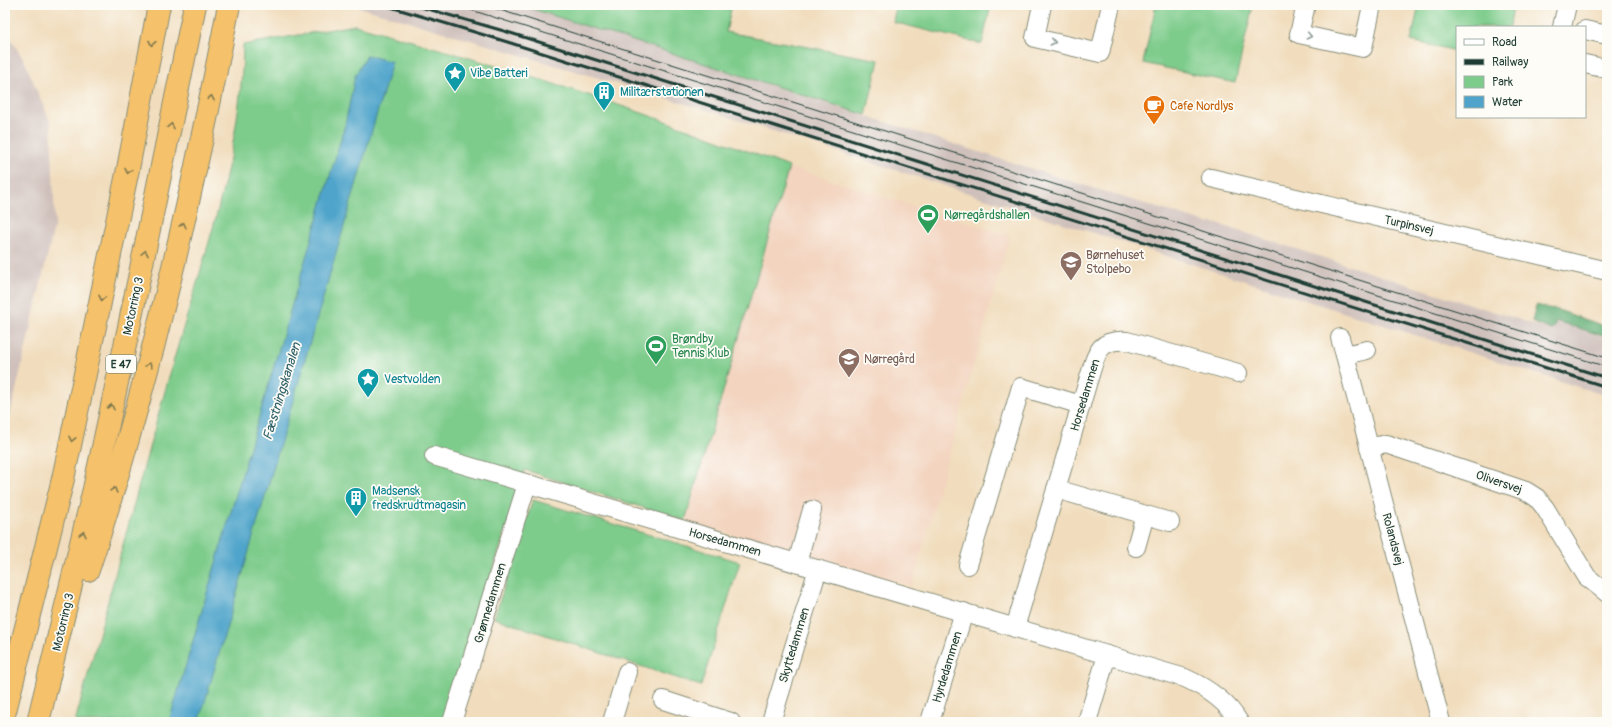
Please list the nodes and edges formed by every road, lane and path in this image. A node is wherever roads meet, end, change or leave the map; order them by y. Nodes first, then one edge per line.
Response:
1 (159, 5) edge
2 (195, 5) edge
3 (229, 5) edge
4 (1042, 5) edge
5 (1111, 5) edge
6 (1306, 5) edge
7 (1372, 5) edge
8 (1567, 5) edge
9 (1565, 26) edge
10 (1586, 30) edge
11 (1607, 35) edge
12 (1586, 64) edge
13 (1607, 69) edge
14 (1211, 178) dead end
15 (1607, 271) edge
16 (1340, 338) dead end
17 (1367, 350) dead end
18 (1345, 356) junction
19 (1238, 373) dead end
20 (1082, 405) junction
21 (1369, 448) junction
22 (434, 456) dead end
23 (526, 484) junction
24 (1056, 489) junction
25 (812, 510) dead end
26 (1146, 515) junction
27 (1170, 522) dead end
28 (1136, 547) dead end
29 (797, 563) junction
30 (968, 565) dead end
31 (818, 569) junction
32 (1607, 593) edge
33 (964, 612) junction
34 (1015, 628) junction
35 (1107, 655) junction
36 (627, 672) dead end
37 (44, 700) junction
38 (663, 700) dead end
39 (5, 711) edge
40 (38, 722) edge
41 (452, 722) edge
42 (612, 722) edge
43 (731, 722) edge
44 (771, 722) edge
45 (930, 722) edge
46 (1087, 722) edge
47 (1239, 722) edge
48 (1441, 722) edge

1 -> 39 highway, E 47
37 -> 2 highway, Motorring 3 / E 47
37 -> 3 highway
4 -> 5 street
6 -> 7 street
8 - 9 street
10 - 11 street
12 - 13 street
14 - 15 street, Turpinsvej
16 - 18 street, Rolandsvej
17 - 18 street
18 - 21 street, Rolandsvej
19 - 20 street, Horsedammen
20 - 24 street, Horsedammen
20 - 30 street
21 - 32 street, Oliversvej
21 - 48 street, Rolandsvej
22 - 23 street, Horsedammen
23 - 29 street, Horsedammen
23 - 41 street, Grønnedammen
24 - 26 street
24 - 34 street, Horsedammen
25 - 29 street
26 - 27 street
26 - 28 street
29 - 31 street, Horsedammen
31 - 33 street, Horsedammen
31 - 44 street, Skyttedammen
33 - 34 street, Horsedammen
33 - 45 street, Hyrdedammen
34 - 35 street, Horsedammen
35 - 46 street
35 - 47 street, Horsedammen
36 - 42 street
37 - 40 highway, Motorring 3 / E 47
38 - 43 street

